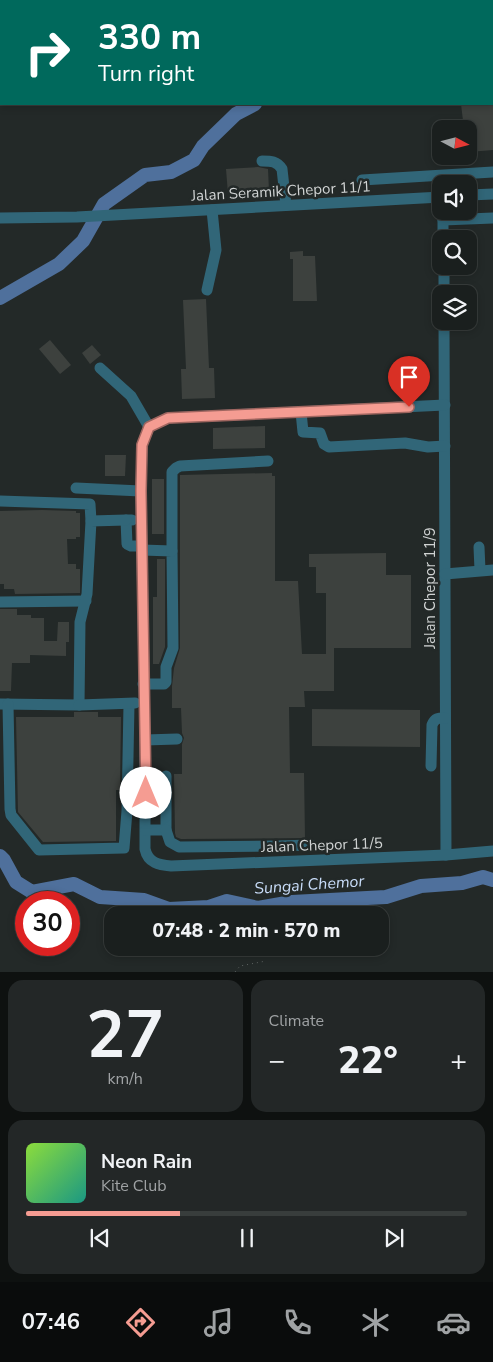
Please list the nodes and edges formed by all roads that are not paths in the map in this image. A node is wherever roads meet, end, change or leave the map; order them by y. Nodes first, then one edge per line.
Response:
1 (262, 161) dead end
2 (493, 172) edge
3 (362, 180) dead end
4 (493, 194) edge
5 (477, 195) edge
6 (432, 197) edge
7 (286, 205) junction
8 (212, 210) junction
9 (477, 217) edge
10 (0, 218) edge
11 (493, 218) edge
12 (207, 290) dead end
13 (444, 330) edge
14 (100, 368) dead end
15 (445, 405) junction
16 (301, 412) junction
17 (149, 427) junction
18 (445, 446) junction
19 (268, 461) dead end
20 (76, 488) dead end
21 (141, 491) junction
22 (0, 501) edge
23 (142, 519) junction
24 (126, 520) junction
25 (91, 521) junction
26 (479, 547) dead end
27 (142, 548) junction
28 (172, 551) junction
29 (480, 570) junction
30 (493, 570) edge
31 (445, 574) junction
32 (86, 601) junction
33 (0, 602) edge
34 (144, 684) junction
35 (144, 702) junction
36 (4, 704) edge
37 (129, 704) junction
38 (79, 705) junction
39 (445, 718) junction
40 (177, 739) dead end
41 (145, 740) junction
42 (431, 766) dead end
43 (166, 776) dead end
44 (126, 811) junction
45 (146, 811) junction
46 (146, 830) junction
47 (166, 830) junction
48 (310, 844) dead end
49 (493, 851) edge
50 (446, 856) junction

1 - 7 street
2 - 3 street
4 - 5 street
6 - 7 street, Jalan Seramik Chepor 11/1
7 - 8 street, Jalan Seramik Chepor 11/1
8 - 10 street, Jalan Seramik Chepor 11/1
8 - 12 street
9 - 11 street
13 - 15 street, Jalan Chepor 11/9
14 - 17 street
15 - 16 street
15 - 18 street, Jalan Chepor 11/9
16 - 17 street
16 - 18 street
17 - 21 street
18 - 31 street, Jalan Chepor 11/9
19 - 28 street
20 - 21 street
21 - 23 street
22 - 25 street
23 - 24 street
23 - 27 street
24 - 25 street
24 - 27 street
25 - 32 street
26 - 29 street
27 - 28 street
27 - 34 street
28 - 34 street
29 - 30 street
29 - 31 street
31 - 39 street, Jalan Chepor 11/9
32 - 33 street
32 - 38 street
34 - 35 street
35 - 37 street
35 - 41 street
36 - 38 street
36 - 44 street
37 - 38 street
37 - 44 street
39 - 42 street
39 - 50 street, Jalan Chepor 11/9
40 - 41 street
41 - 45 street
43 - 47 street
44 - 45 street
45 - 46 street
46 - 47 street
46 - 50 street, Jalan Chepor 11/5
47 - 48 street
49 - 50 street, Jalan Chepor 11/5

